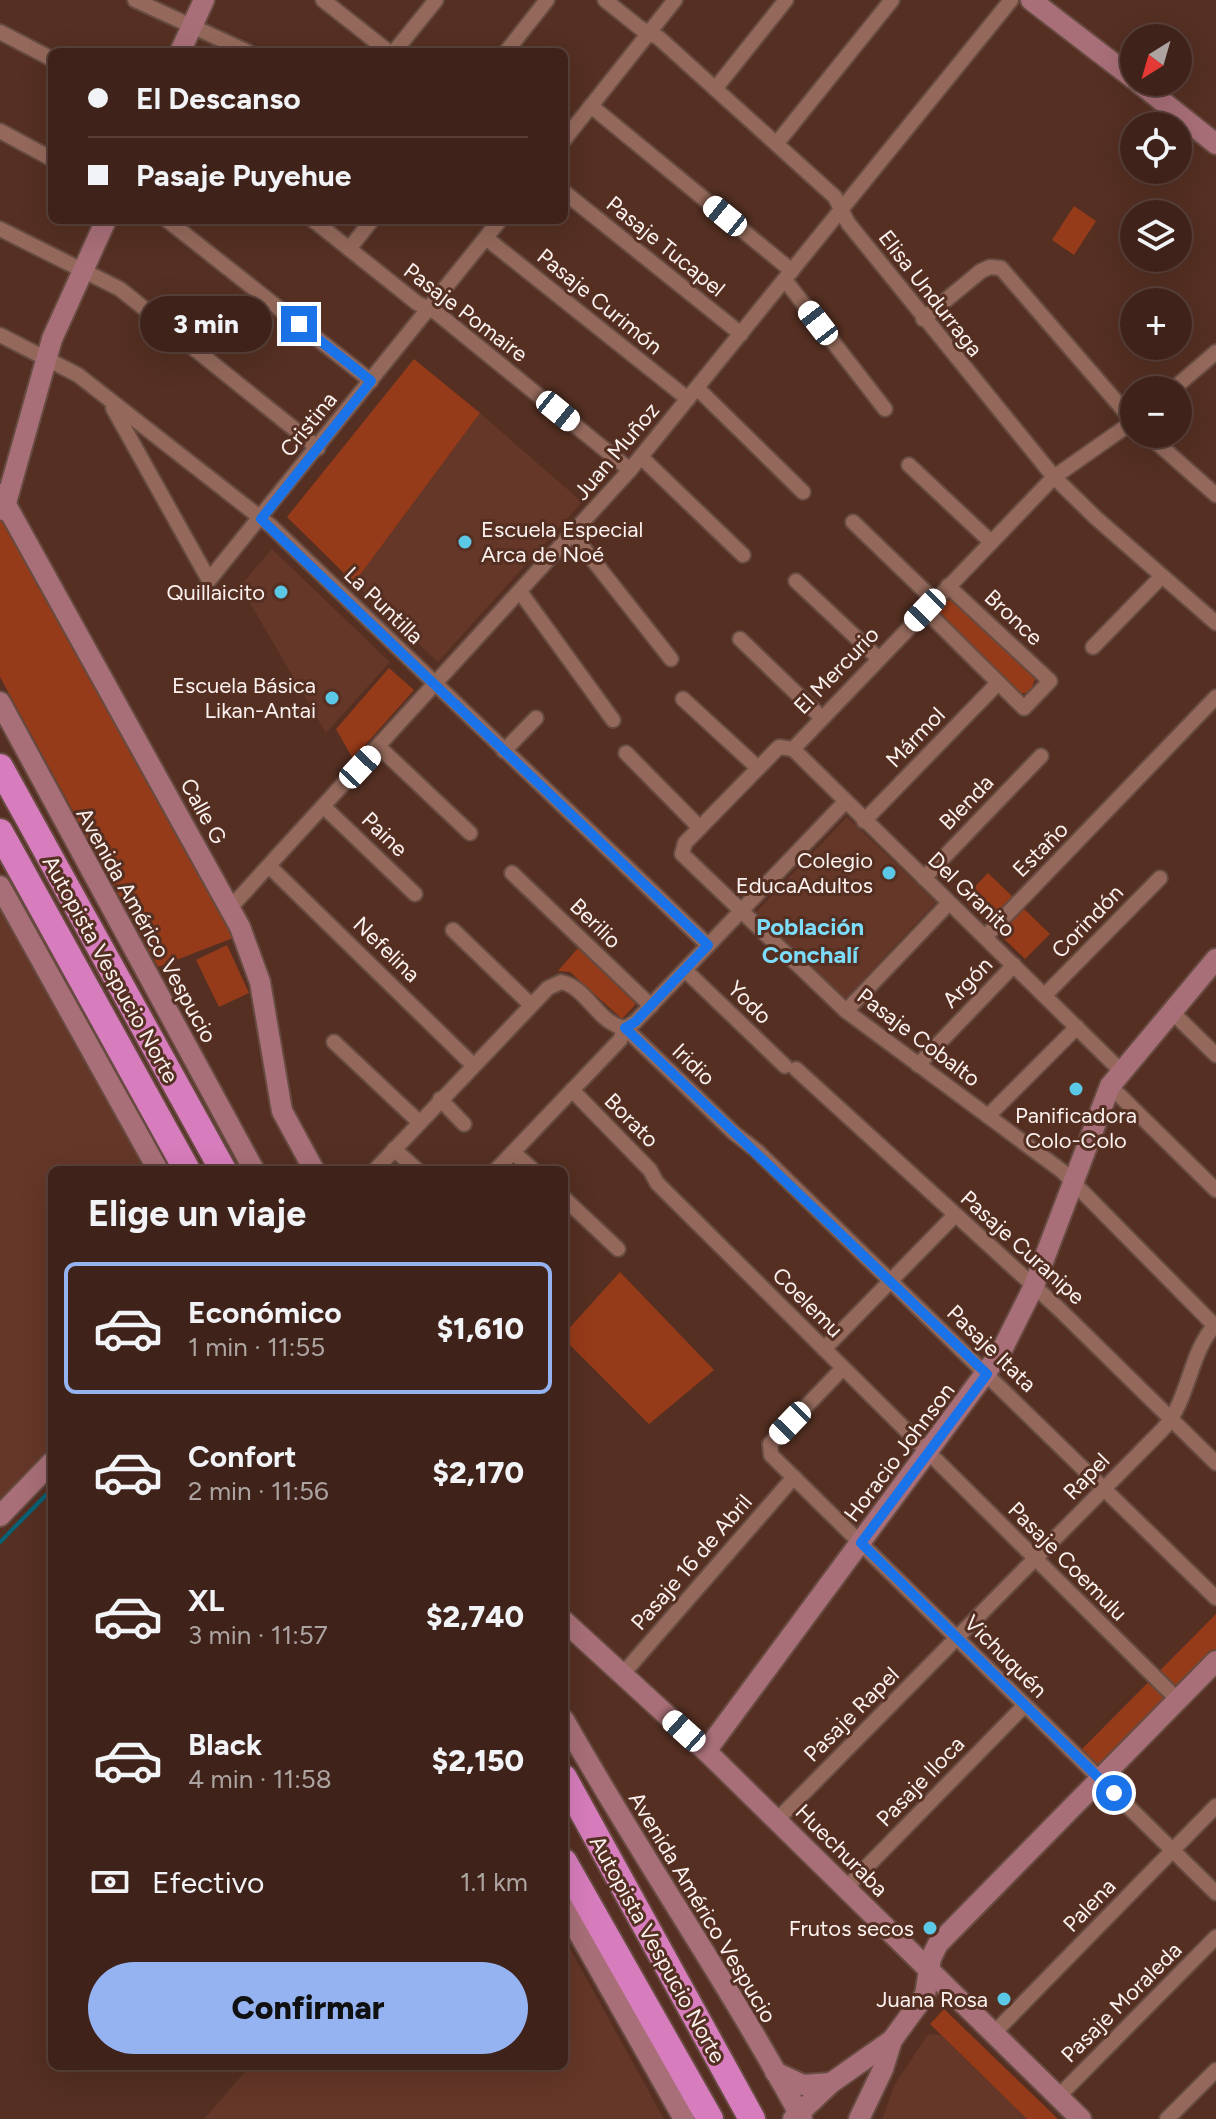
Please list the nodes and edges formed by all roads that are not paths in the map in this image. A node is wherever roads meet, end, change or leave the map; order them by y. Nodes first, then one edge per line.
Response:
1 (135, 0) edge
2 (204, 0) edge
3 (323, 0) edge
4 (436, 0) edge
5 (547, 0) edge
6 (605, 0) edge
7 (675, 0) edge
8 (786, 0) edge
9 (892, 0) edge
10 (1011, 0) edge
11 (1031, 0) edge
12 (192, 26) junction
13 (0, 32) edge
14 (650, 32) junction
15 (182, 48) edge
16 (239, 48) edge
17 (387, 48) edge
18 (395, 48) edge
19 (509, 48) edge
20 (48, 57) edge
21 (1120, 68) edge
22 (715, 89) junction
23 (1156, 96) edge
24 (591, 106) junction
25 (0, 131) edge
26 (568, 135) edge
27 (777, 143) junction
28 (1216, 144) edge
29 (48, 157) edge
30 (568, 195) edge
31 (841, 209) junction
32 (104, 224) edge
33 (172, 224) edge
34 (318, 224) edge
35 (369, 224) edge
36 (497, 224) edge
37 (0, 229) edge
38 (486, 238) junction
39 (349, 249) junction
40 (83, 271) junction
41 (788, 275) junction
42 (429, 309) junction
43 (923, 319) junction
44 (741, 334) junction
45 (0, 335) edge
46 (47, 356) junction
47 (1212, 362) edge
48 (1192, 376) edge
49 (371, 381) junction
50 (692, 393) junction
51 (109, 399) junction
52 (1120, 406) edge
53 (885, 409) dead end
54 (1120, 432) edge
55 (318, 448) junction
56 (1163, 448) edge
57 (641, 457) junction
58 (909, 465) dead end
59 (630, 470) junction
60 (1054, 477) junction
61 (803, 492) dead end
62 (1216, 495) edge
63 (2, 506) edge
64 (261, 519) junction
65 (853, 522) dead end
66 (574, 536) junction
67 (991, 542) junction
68 (743, 555) dead end
69 (1162, 576) junction
70 (796, 581) dead end
71 (948, 586) junction
72 (521, 593) junction
73 (929, 605) junction
74 (1216, 623) edge
75 (740, 639) dead end
76 (1093, 647) dead end
77 (878, 658) junction
78 (671, 659) dead end
79 (998, 683) junction
80 (436, 685) junction
81 (1216, 697) edge
82 (683, 699) dead end
83 (0, 702) edge
84 (821, 717) junction
85 (536, 718) dead end
86 (613, 720) dead end
87 (379, 747) junction
88 (0, 748) edge
89 (793, 749) junction
90 (504, 751) junction
91 (626, 753) dead end
92 (1041, 756) dead end
93 (0, 767) edge
94 (758, 768) junction
95 (845, 802) junction
96 (324, 807) junction
97 (27, 819) junction
98 (864, 821) junction
99 (700, 828) junction
100 (0, 832) edge
101 (470, 833) dead end
102 (682, 850) joint
103 (269, 866) junction
104 (512, 873) dead end
105 (924, 878) junction
106 (1160, 878) dead end
107 (0, 886) edge
108 (415, 894) dead end
109 (949, 903) junction
110 (230, 908) junction
111 (741, 911) junction
112 (453, 930) dead end
113 (985, 937) junction
114 (708, 945) junction
115 (1216, 959) edge
116 (1014, 965) junction
117 (685, 970) junction
118 (1045, 995) junction
119 (531, 1005) junction
120 (651, 1006) junction
121 (846, 1011) junction
122 (1171, 1011) junction
123 (1077, 1027) junction
124 (625, 1028) junction
125 (334, 1042) dead end
126 (1216, 1055) edge
127 (473, 1065) junction
128 (918, 1065) junction
129 (790, 1067) joint
130 (1115, 1078) junction
131 (572, 1090) junction
132 (440, 1099) junction
133 (988, 1116) junction
134 (419, 1122) junction
135 (464, 1124) dead end
136 (734, 1133) joint
137 (394, 1149) junction
138 (513, 1152) junction
139 (156, 1166) edge
140 (185, 1166) edge
141 (221, 1166) edge
142 (252, 1166) edge
143 (312, 1166) edge
144 (379, 1166) edge
145 (413, 1166) edge
146 (500, 1166) edge
147 (529, 1166) edge
148 (1072, 1182) junction
149 (657, 1183) joint
150 (1216, 1190) edge
151 (568, 1202) edge
152 (954, 1216) junction
153 (618, 1249) dead end
154 (890, 1280) junction
155 (1033, 1288) junction
156 (1215, 1326) edge
157 (824, 1349) junction
158 (843, 1368) junction
159 (987, 1374) junction
160 (1171, 1419) junction
161 (928, 1453) junction
162 (1216, 1463) edge
163 (48, 1466) edge
164 (794, 1477) junction
165 (1105, 1489) junction
166 (0, 1516) edge
167 (861, 1543) junction
168 (1035, 1559) junction
169 (1216, 1598) edge
170 (568, 1625) edge
171 (957, 1639) junction
172 (1216, 1661) edge
173 (621, 1676) junction
174 (1178, 1700) junction
175 (1025, 1705) junction
176 (568, 1727) edge
177 (706, 1751) junction
178 (1100, 1779) junction
179 (568, 1785) edge
180 (1216, 1806) edge
181 (777, 1820) junction
182 (1173, 1850) junction
183 (568, 1869) edge
184 (846, 1888) junction
185 (1216, 1893) edge
186 (568, 1914) edge
187 (1216, 1937) edge
188 (930, 1974) junction
189 (993, 2034) junction
190 (892, 2040) junction
191 (1216, 2070) edge
192 (774, 2071) junction
193 (831, 2083) junction
194 (1058, 2097) junction
195 (798, 2117) edge
196 (684, 2119) edge
197 (710, 2119) edge
198 (752, 2119) edge
199 (859, 2119) edge
200 (1081, 2119) edge
201 (1167, 2119) edge

1 - 12 street
2 - 12 street
3 - 17 street
4 - 18 street
5 - 19 street
6 - 14 street, Elisa Undurraga
7 - 14 street
8 - 22 street
9 - 27 street
10 - 31 street, Juan Muñoz
11 - 21 street
12 - 15 street
12 - 16 street
13 - 20 street
14 - 22 street, Elisa Undurraga
14 - 24 street
22 - 27 street, Elisa Undurraga
23 - 28 street
24 - 26 street
24 - 41 street
25 - 29 street
27 - 31 street, Elisa Undurraga
30 - 44 street, Pasaje Tucapel
31 - 41 street, Juan Muñoz
31 - 43 street, Elisa Undurraga
32 - 40 street
33 - 49 street
34 - 39 street, Pasaje Pomaire
35 - 39 street
36 - 38 street, Cristina
37 - 40 street
38 - 42 street, Cristina
38 - 50 street, Pasaje Curimón
39 - 42 street, Pasaje Pomaire
40 - 46 street
40 - 55 street
41 - 44 street, Juan Muñoz
41 - 53 street
42 - 49 street, Cristina
42 - 59 street, Pasaje Pomaire
43 - 52 street
43 - 60 street, Elisa Undurraga
44 - 50 street, Juan Muñoz
45 - 46 street, La Puntilla
46 - 51 street, La Puntilla
46 - 63 street
47 - 48 street
49 - 55 street, Cristina
50 - 57 street, Juan Muñoz
50 - 61 street, Pasaje Curimón
51 - 64 street, La Puntilla
51 - 64 street, Cristina
54 - 60 street, El Mercurio
55 - 64 street, Cristina
56 - 62 street
57 - 59 street, Juan Muñoz
57 - 68 street
58 - 67 street
59 - 66 street, Juan Muñoz
60 - 67 street, El Mercurio
60 - 69 street, Elisa Undurraga
63 - 110 street, Calle G
64 - 80 street, La Puntilla
65 - 73 street
66 - 72 street, Juan Muñoz
66 - 78 street
67 - 71 street, El Mercurio
69 - 74 street, Elisa Undurraga
69 - 76 street
70 - 77 street
71 - 73 street, El Mercurio
71 - 79 street, Bronce
72 - 80 street, Juan Muñoz
72 - 86 street
73 - 77 street, El Mercurio
73 - 79 street
75 - 84 street
77 - 84 street, El Mercurio
79 - 98 street, Mármol
80 - 87 street, Juan Muñoz
80 - 90 street, La Puntilla
81 - 113 street, Estaño
82 - 94 street
83 - 142 street, Avenida Américo Vespucio
84 - 89 street, El Mercurio
85 - 90 street
87 - 96 street, Juan Muñoz
87 - 101 street
88 - 97 highway
89 - 94 street, El Mercurio
89 - 95 street, Del Granito
90 - 114 street, La Puntilla
91 - 99 street
92 - 105 street, Blenda
93 - 97 highway, Autopista Vespucio Norte
94 - 99 street, El Mercurio
95 - 98 street, Del Granito
95 - 111 street
96 - 103 street, Juan Muñoz
96 - 108 street, Paine
97 - 141 highway, Autopista Vespucio Norte
98 - 105 street, Del Granito
99 - 102 street, El Mercurio
100 - 140 highway, Autopista Vespucio Norte
102 - 111 street, Pasaje Cobalto
103 - 110 street, Juan Muñoz
103 - 127 street, Nefelina
104 - 120 street, Berilio
105 - 109 street, Del Granito
106 - 118 street, Corindón
107 - 139 street
109 - 113 street, Del Granito
109 - 121 street
110 - 143 street, Calle G
111 - 114 street
111 - 121 street, Pasaje Cobalto
112 - 119 street
113 - 116 street, Del Granito
114 - 117 street
115 - 122 street, Horacio Johnson
116 - 118 street, Del Granito
116 - 128 street, Argón
117 - 120 street
117 - 129 street, Yodo
118 - 123 street, Del Granito
119 - 124 street
119 - 127 street
120 - 124 street
121 - 128 street, Pasaje Cobalto
122 - 126 street
122 - 130 street, Horacio Johnson
123 - 130 street, Del Granito
123 - 133 street
124 - 131 street
124 - 136 street, Iridio
125 - 134 street
127 - 132 street
128 - 133 street, Pasaje Cobalto
129 - 152 street, Pasaje Curanipe
130 - 148 street, Horacio Johnson
130 - 150 street, Del Granito
131 - 138 street
131 - 149 street, Borato
132 - 134 street
132 - 135 street
133 - 148 street, Pasaje Cobalto
134 - 137 street
136 - 154 street, Pasaje Itata
137 - 144 street
137 - 145 street
138 - 146 street
138 - 147 street
148 - 155 street, Horacio Johnson
148 - 156 street, Pasaje Cobalto
149 - 157 street, Coelemu
151 - 153 street
152 - 154 street
152 - 155 street, Pasaje Curanipe
154 - 157 street
154 - 159 street, Pasaje Itata
155 - 159 street, Horacio Johnson
155 - 160 street, Pasaje Curanipe
156 - 160 street, Rapel
157 - 158 street, Coelemu
158 - 161 street, Coelemu
158 - 164 street, Vichuquén
159 - 161 street, Horacio Johnson
159 - 165 street, Pasaje Itata
160 - 162 street, Pasaje Curanipe
160 - 165 street, Rapel
161 - 167 street, Horacio Johnson
161 - 168 street, Pasaje Coemulu
163 - 166 street
164 - 167 street, Vichuquén
164 - 173 street, Pasaje 16 de Abril
165 - 168 street, Rapel
165 - 169 street, Pasaje Itata
167 - 171 street, Vichuquén
167 - 177 street, Horacio Johnson
168 - 171 street, Rapel
168 - 174 street, Pasaje Coemulu
170 - 173 street, Huechuraba
171 - 175 street, Vichuquén
171 - 181 street, Pasaje Rapel
172 - 174 street
173 - 177 street, Huechuraba
174 - 178 street
175 - 178 street, Vichuquén
175 - 184 street, Pasaje Iloca
176 - 192 street, Avenida Américo Vespucio
177 - 181 street, Huechuraba
178 - 182 street, Vichuquén
178 - 188 street
179 - 198 highway, Autopista Vespucio Norte
180 - 182 street, Palena
181 - 184 street, Huechuraba
182 - 185 street, Vichuquén
182 - 189 street, Palena
183 - 197 highway, Autopista Vespucio Norte
184 - 188 street, Huechuraba
186 - 196 street
187 - 194 street, Pasaje Moraleda
188 - 189 street, Huechuraba
188 - 190 street
189 - 194 street, Huechuraba
190 - 193 street
190 - 199 street
191 - 201 street
192 - 193 street
192 - 195 street, Avenida Américo Vespucio
193 - 195 street
194 - 200 street, Huechuraba

